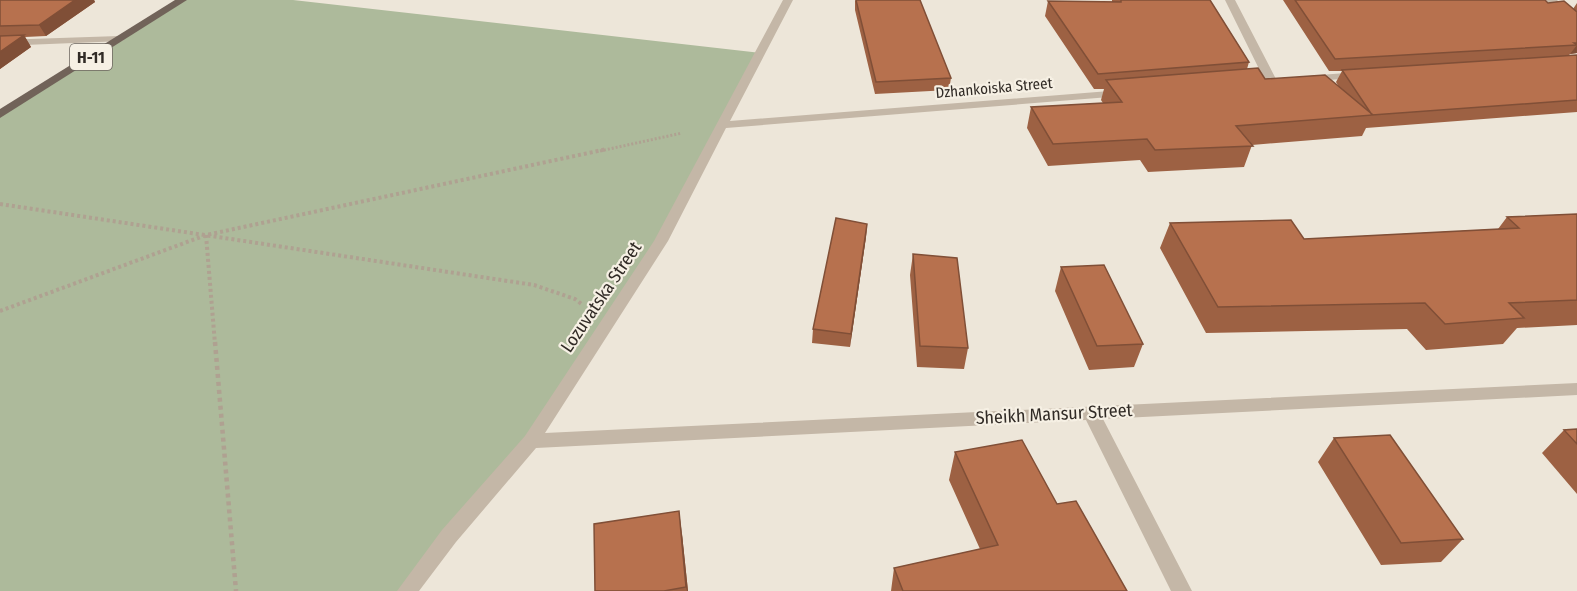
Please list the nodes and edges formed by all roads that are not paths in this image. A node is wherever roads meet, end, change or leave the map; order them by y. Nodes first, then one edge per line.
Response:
1 (182, 0) edge
2 (788, 0) edge
3 (1230, 0) edge
4 (1551, 0) edge
5 (1577, 24) edge
6 (119, 39) junction
7 (0, 43) edge
8 (1365, 75) edge
9 (1139, 92) edge
10 (0, 114) edge
11 (721, 125) junction
12 (1577, 389) edge
13 (1091, 412) junction
14 (531, 441) junction
15 (407, 591) edge
16 (1182, 591) edge

1 - 6 main road, Н-11
2 - 11 street, Lozuvatska Street
3 - 8 street
4 - 5 street
6 - 7 street
6 - 10 main road, Н-11
9 - 11 street, Dzhankoiska Street
11 - 14 street, Lozuvatska Street
12 - 13 street, Sheikh Mansur Street
13 - 14 street, Sheikh Mansur Street
13 - 16 street
14 - 15 street, Lozuvatska Street

